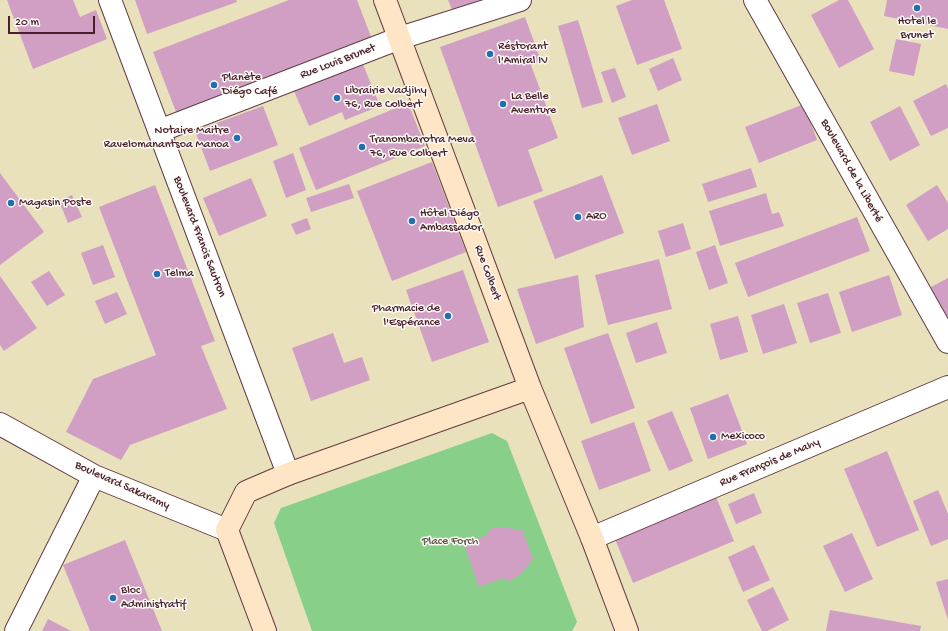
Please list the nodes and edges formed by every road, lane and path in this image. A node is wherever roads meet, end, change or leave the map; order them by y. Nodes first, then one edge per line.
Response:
1 (110, 0) edge
2 (385, 0) edge
3 (520, 0) edge
4 (755, 0) edge
5 (400, 38) junction
6 (159, 131) junction
7 (948, 342) edge
8 (948, 387) edge
9 (530, 388) junction
10 (0, 424) edge
11 (288, 474) junction
12 (94, 476) junction
13 (227, 530) junction
14 (592, 538) junction
15 (16, 631) edge
16 (265, 631) edge
17 (627, 631) edge

1 - 6 street, Boulevard Francis Sautron
2 - 5 main road, Rue Colbert
3 - 5 street, Rue Louis Brunet
4 - 7 street, Boulevard de la Liberté
5 - 6 street, Rue Louis Brunet
5 - 9 main road, Rue Colbert
6 - 11 street, Boulevard Francis Sautron
8 - 14 street, Rue François de Mahy
9 - 11 main road
9 - 14 main road, Rue Colbert
10 - 12 street, Boulevard Sakaramy
11 - 13 main road
12 - 13 street, Boulevard Sakaramy
12 - 15 street
13 - 16 main road
14 - 17 main road, Rue Colbert

